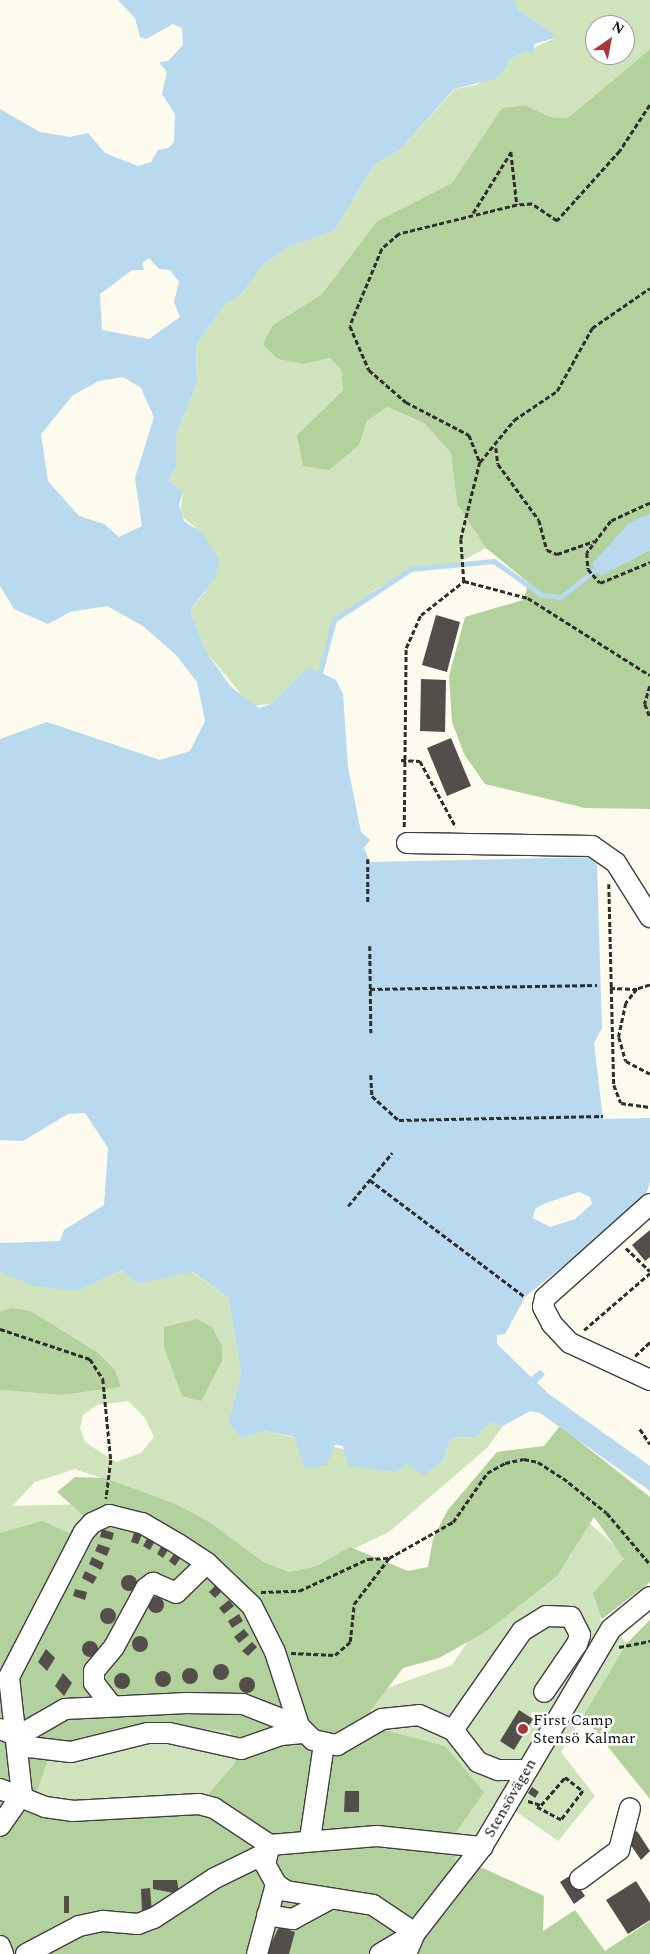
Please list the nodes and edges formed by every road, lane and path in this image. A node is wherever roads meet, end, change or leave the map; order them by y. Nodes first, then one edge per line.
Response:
1 (650, 105) edge
2 (516, 205) junction
3 (473, 213) junction
4 (650, 288) edge
5 (496, 448) junction
6 (480, 462) junction
7 (650, 503) edge
8 (594, 541) junction
9 (650, 562) edge
10 (464, 581) junction
11 (650, 675) edge
12 (650, 686) edge
13 (650, 717) edge
14 (401, 760) junction
15 (407, 843) joint
16 (458, 843) junction
17 (368, 860) dead end
18 (616, 863) junction
19 (368, 903) dead end
20 (650, 917) edge
21 (370, 946) dead end
22 (597, 985) dead end
23 (650, 985) edge
24 (610, 988) junction
25 (370, 989) junction
26 (637, 989) junction
27 (371, 1033) dead end
28 (650, 1074) edge
29 (371, 1075) dead end
30 (650, 1108) edge
31 (603, 1116) dead end
32 (392, 1153) dead end
33 (370, 1180) junction
34 (650, 1204) edge
35 (348, 1206) dead end
36 (615, 1237) junction
37 (650, 1272) edge
38 (525, 1297) dead end
39 (0, 1329) edge
40 (570, 1343) junction
41 (650, 1380) edge
42 (640, 1429) dead end
43 (650, 1444) edge
44 (109, 1515) junction
45 (388, 1558) junction
46 (207, 1563) junction
47 (650, 1564) edge
48 (237, 1590) junction
49 (650, 1596) edge
50 (650, 1641) edge
51 (275, 1652) junction
52 (596, 1652) junction
53 (8, 1655) edge
54 (544, 1692) dead end
55 (112, 1706) junction
56 (11, 1728) edge
57 (302, 1730) junction
58 (453, 1730) junction
59 (324, 1744) junction
60 (527, 1770) junction
61 (0, 1789) edge
62 (514, 1791) junction
63 (22, 1795) junction
64 (535, 1806) junction
65 (630, 1808) dead end
66 (0, 1826) edge
67 (310, 1839) junction
68 (482, 1847) junction
69 (268, 1849) junction
70 (580, 1879) dead end
71 (276, 1884) junction
72 (330, 1899) junction
73 (267, 1915) junction
74 (416, 1932) junction
75 (0, 1946) edge
76 (3, 1954) edge
77 (26, 1954) edge
78 (257, 1954) edge
79 (380, 1954) edge
80 (406, 1954) edge

1 - 2 path
2 - 3 path
2 - 3 path
3 - 6 path
4 - 5 path
5 - 6 path
5 - 8 path
6 - 10 path
7 - 8 path
8 - 9 path
10 - 11 path
10 - 14 path
12 - 13 path
14 - 15 path
14 - 16 path
15 - 16 street
16 - 18 street
17 - 19 path
18 - 20 street
18 - 24 path
21 - 25 path
22 - 25 path
23 - 26 path
24 - 26 path
24 - 30 path
25 - 27 path
26 - 28 path
29 - 31 path
32 - 33 path
33 - 35 path
33 - 38 path
34 - 36 street
36 - 37 path
36 - 40 street
37 - 40 path
39 - 44 path
40 - 41 street
42 - 43 path
44 - 46 street
44 - 53 street
45 - 47 path
45 - 48 path
45 - 51 path
46 - 48 street
46 - 55 street
48 - 51 street
49 - 52 street, Stensövägen
50 - 52 path
51 - 57 street
52 - 60 street, Stensövägen
53 - 56 street
54 - 58 street
55 - 56 street
55 - 57 street
56 - 57 street
56 - 63 street
57 - 59 street
58 - 59 street
58 - 60 street
59 - 67 street
60 - 62 street, Stensövägen
61 - 63 street
62 - 64 path
62 - 68 street, Stensövägen
63 - 66 street
63 - 69 street
64 - 64 path
65 - 70 street
67 - 68 street
67 - 69 street
68 - 74 street, Stensövägen
69 - 71 street
69 - 77 street
71 - 72 street
71 - 73 street
72 - 73 street
72 - 74 street
73 - 78 street
74 - 79 street
74 - 80 street, Stensövägen
75 - 76 street

